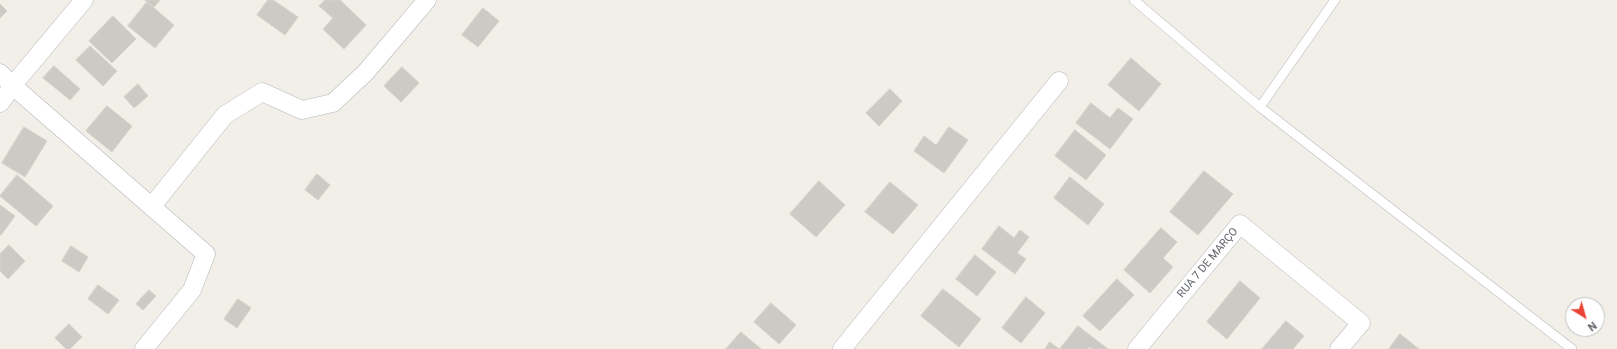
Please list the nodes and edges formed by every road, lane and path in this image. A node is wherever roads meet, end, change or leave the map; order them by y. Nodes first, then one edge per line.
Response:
1 (84, 0) edge
2 (427, 0) edge
3 (1134, 0) edge
4 (1335, 0) edge
5 (0, 73) edge
6 (1059, 81) dead end
7 (13, 86) junction
8 (0, 103) edge
9 (1260, 106) junction
10 (152, 206) junction
11 (144, 349) edge
12 (842, 349) edge
13 (1137, 349) edge
14 (1340, 349) edge
15 (1572, 349) edge

1 - 7 street
2 - 10 street
3 - 9 lane
4 - 9 lane
5 - 7 street
6 - 12 street
7 - 8 street
7 - 10 street
9 - 15 lane
10 - 11 street
13 - 14 street, RUA 7 DE MARÇO

